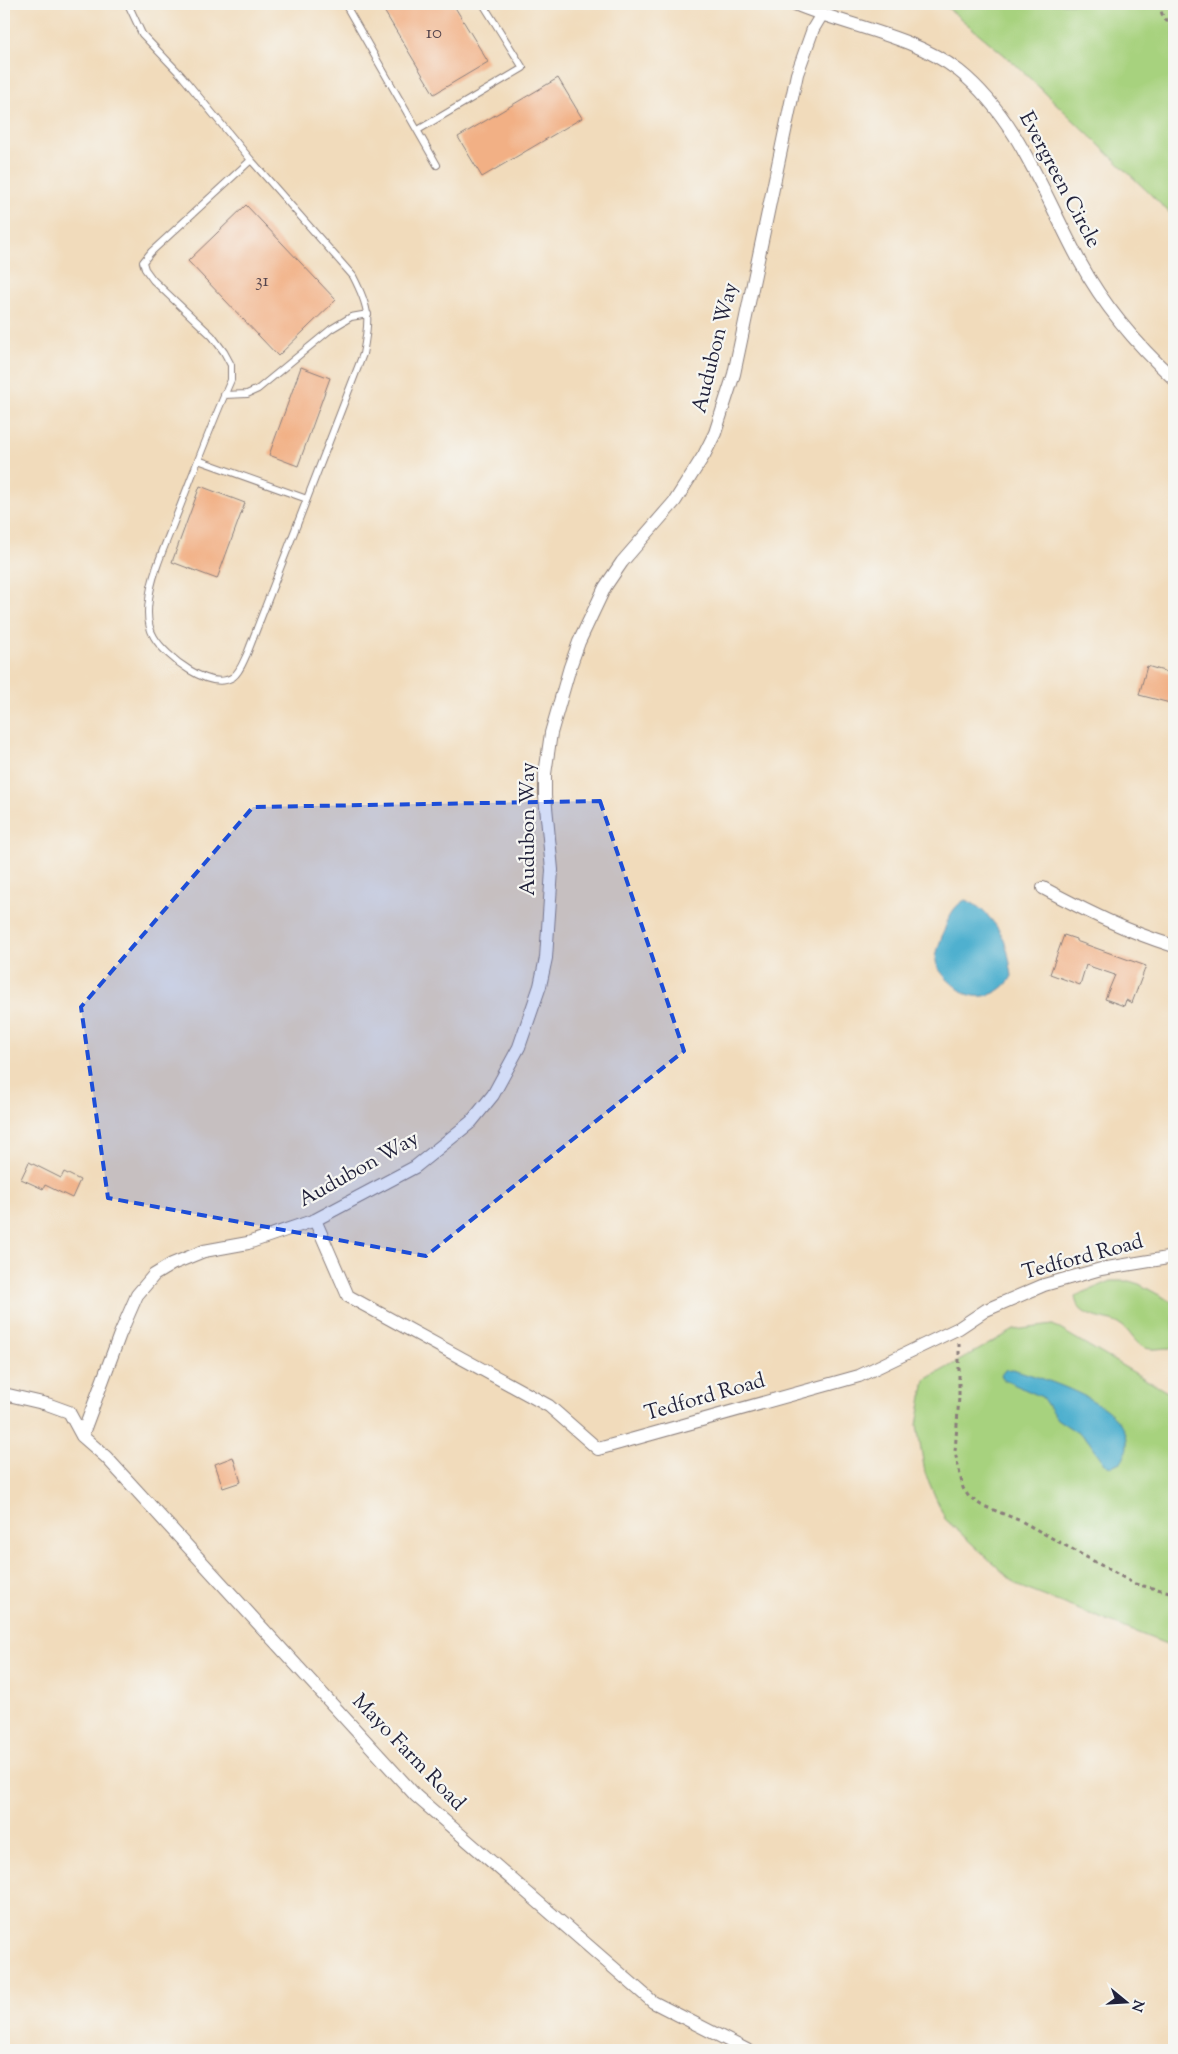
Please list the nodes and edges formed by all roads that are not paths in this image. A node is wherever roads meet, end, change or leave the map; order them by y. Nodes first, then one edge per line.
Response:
1 (128, 4) edge
2 (345, 4) edge
3 (483, 4) edge
4 (795, 4) edge
5 (822, 14) junction
6 (418, 130) junction
7 (251, 160) junction
8 (438, 165) dead end
9 (368, 314) junction
10 (1174, 379) edge
11 (224, 395) junction
12 (198, 460) junction
13 (307, 499) junction
14 (1043, 888) dead end
15 (1174, 946) edge
16 (315, 1220) junction
17 (1174, 1257) edge
18 (4, 1394) edge
19 (82, 1436) junction
20 (747, 2050) edge

1 - 7 lane
2 - 6 lane
3 - 6 lane
4 - 5 street, Evergreen Circle
5 - 10 street, Evergreen Circle
5 - 16 street, Audubon Way
6 - 8 lane
7 - 9 lane
7 - 11 lane
9 - 11 lane
9 - 13 lane
11 - 12 lane
12 - 13 lane
12 - 13 lane
14 - 15 street
16 - 17 street, Tedford Road
16 - 19 street, Audubon Way
18 - 19 street
19 - 20 street, Mayo Farm Road

